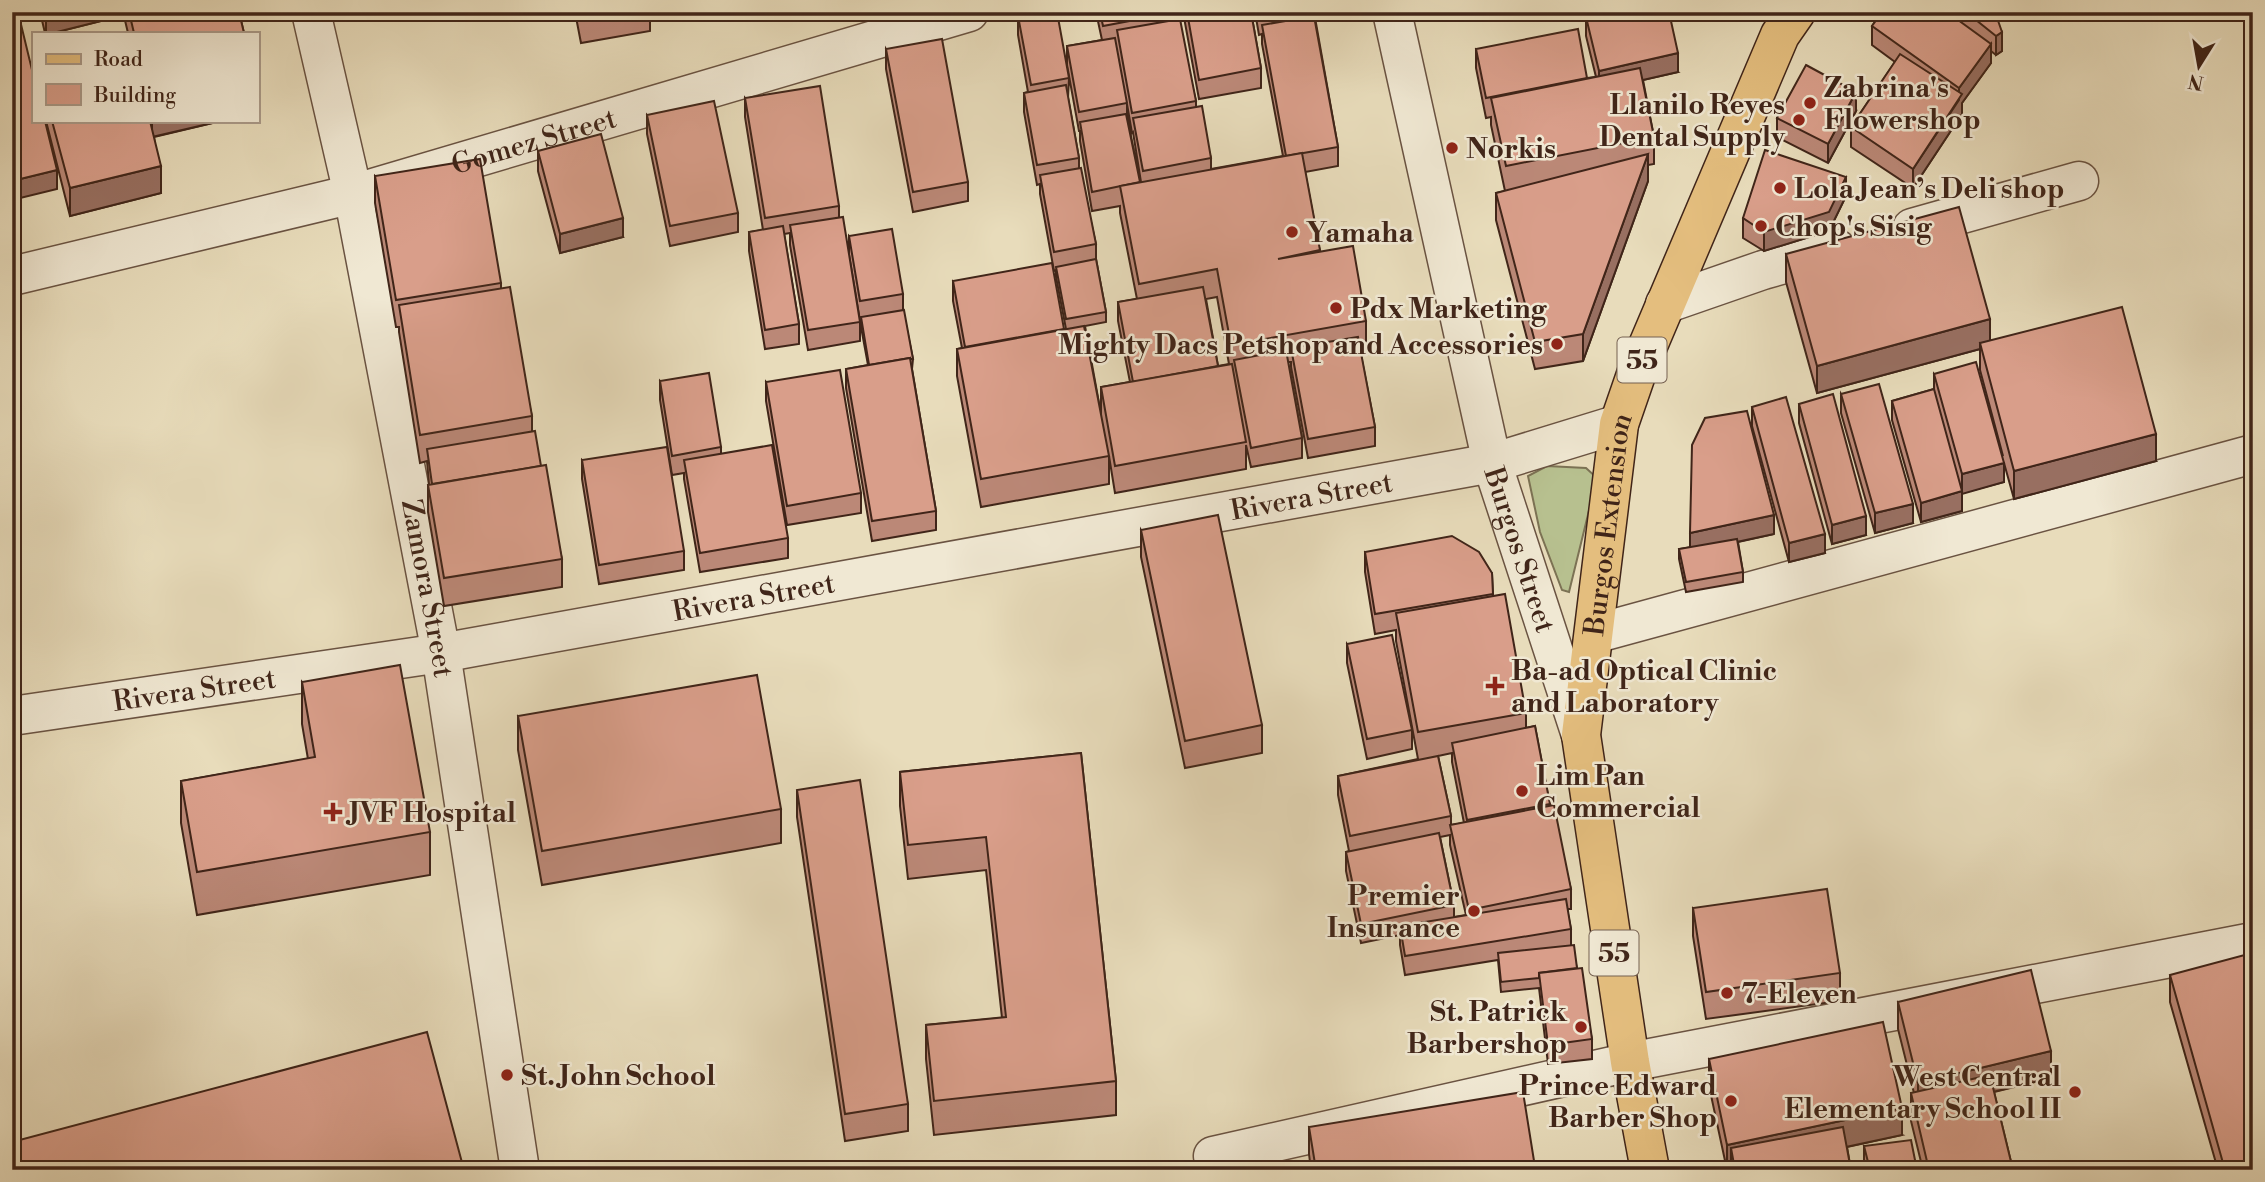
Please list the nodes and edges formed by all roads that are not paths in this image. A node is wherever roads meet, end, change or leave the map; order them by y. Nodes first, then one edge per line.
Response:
1 (311, 12) edge
2 (969, 12) edge
3 (1392, 12) edge
4 (1796, 12) edge
5 (2079, 181) dead end
6 (352, 194) junction
7 (12, 276) edge
8 (1665, 304) junction
9 (1619, 425) junction
10 (2253, 454) edge
11 (1492, 463) junction
12 (1594, 634) junction
13 (441, 653) junction
14 (12, 716) edge
15 (1581, 735) junction
16 (2253, 942) edge
17 (1630, 1062) junction
18 (1213, 1156) dead end
19 (520, 1170) edge
20 (1650, 1170) edge

1 - 6 street, Zamora Street
2 - 6 street, Gomez Street
3 - 11 street, Burgos Street
4 - 8 main road, Burgos Extension / 55
5 - 8 street
6 - 7 street, Gomez Street
6 - 13 street, Zamora Street
8 - 9 main road, Burgos Extension / 55
9 - 11 street, Rivera Street
9 - 12 main road, Burgos Extension / 55
10 - 12 street
11 - 13 street, Rivera Street
11 - 15 street, Burgos Street
12 - 15 main road, Burgos Extension / 55
13 - 14 street, Rivera Street
13 - 19 street, Zamora Street
15 - 17 main road, Burgos Street / 55
16 - 17 street
17 - 18 street
17 - 20 main road, Burgos Street / 55

